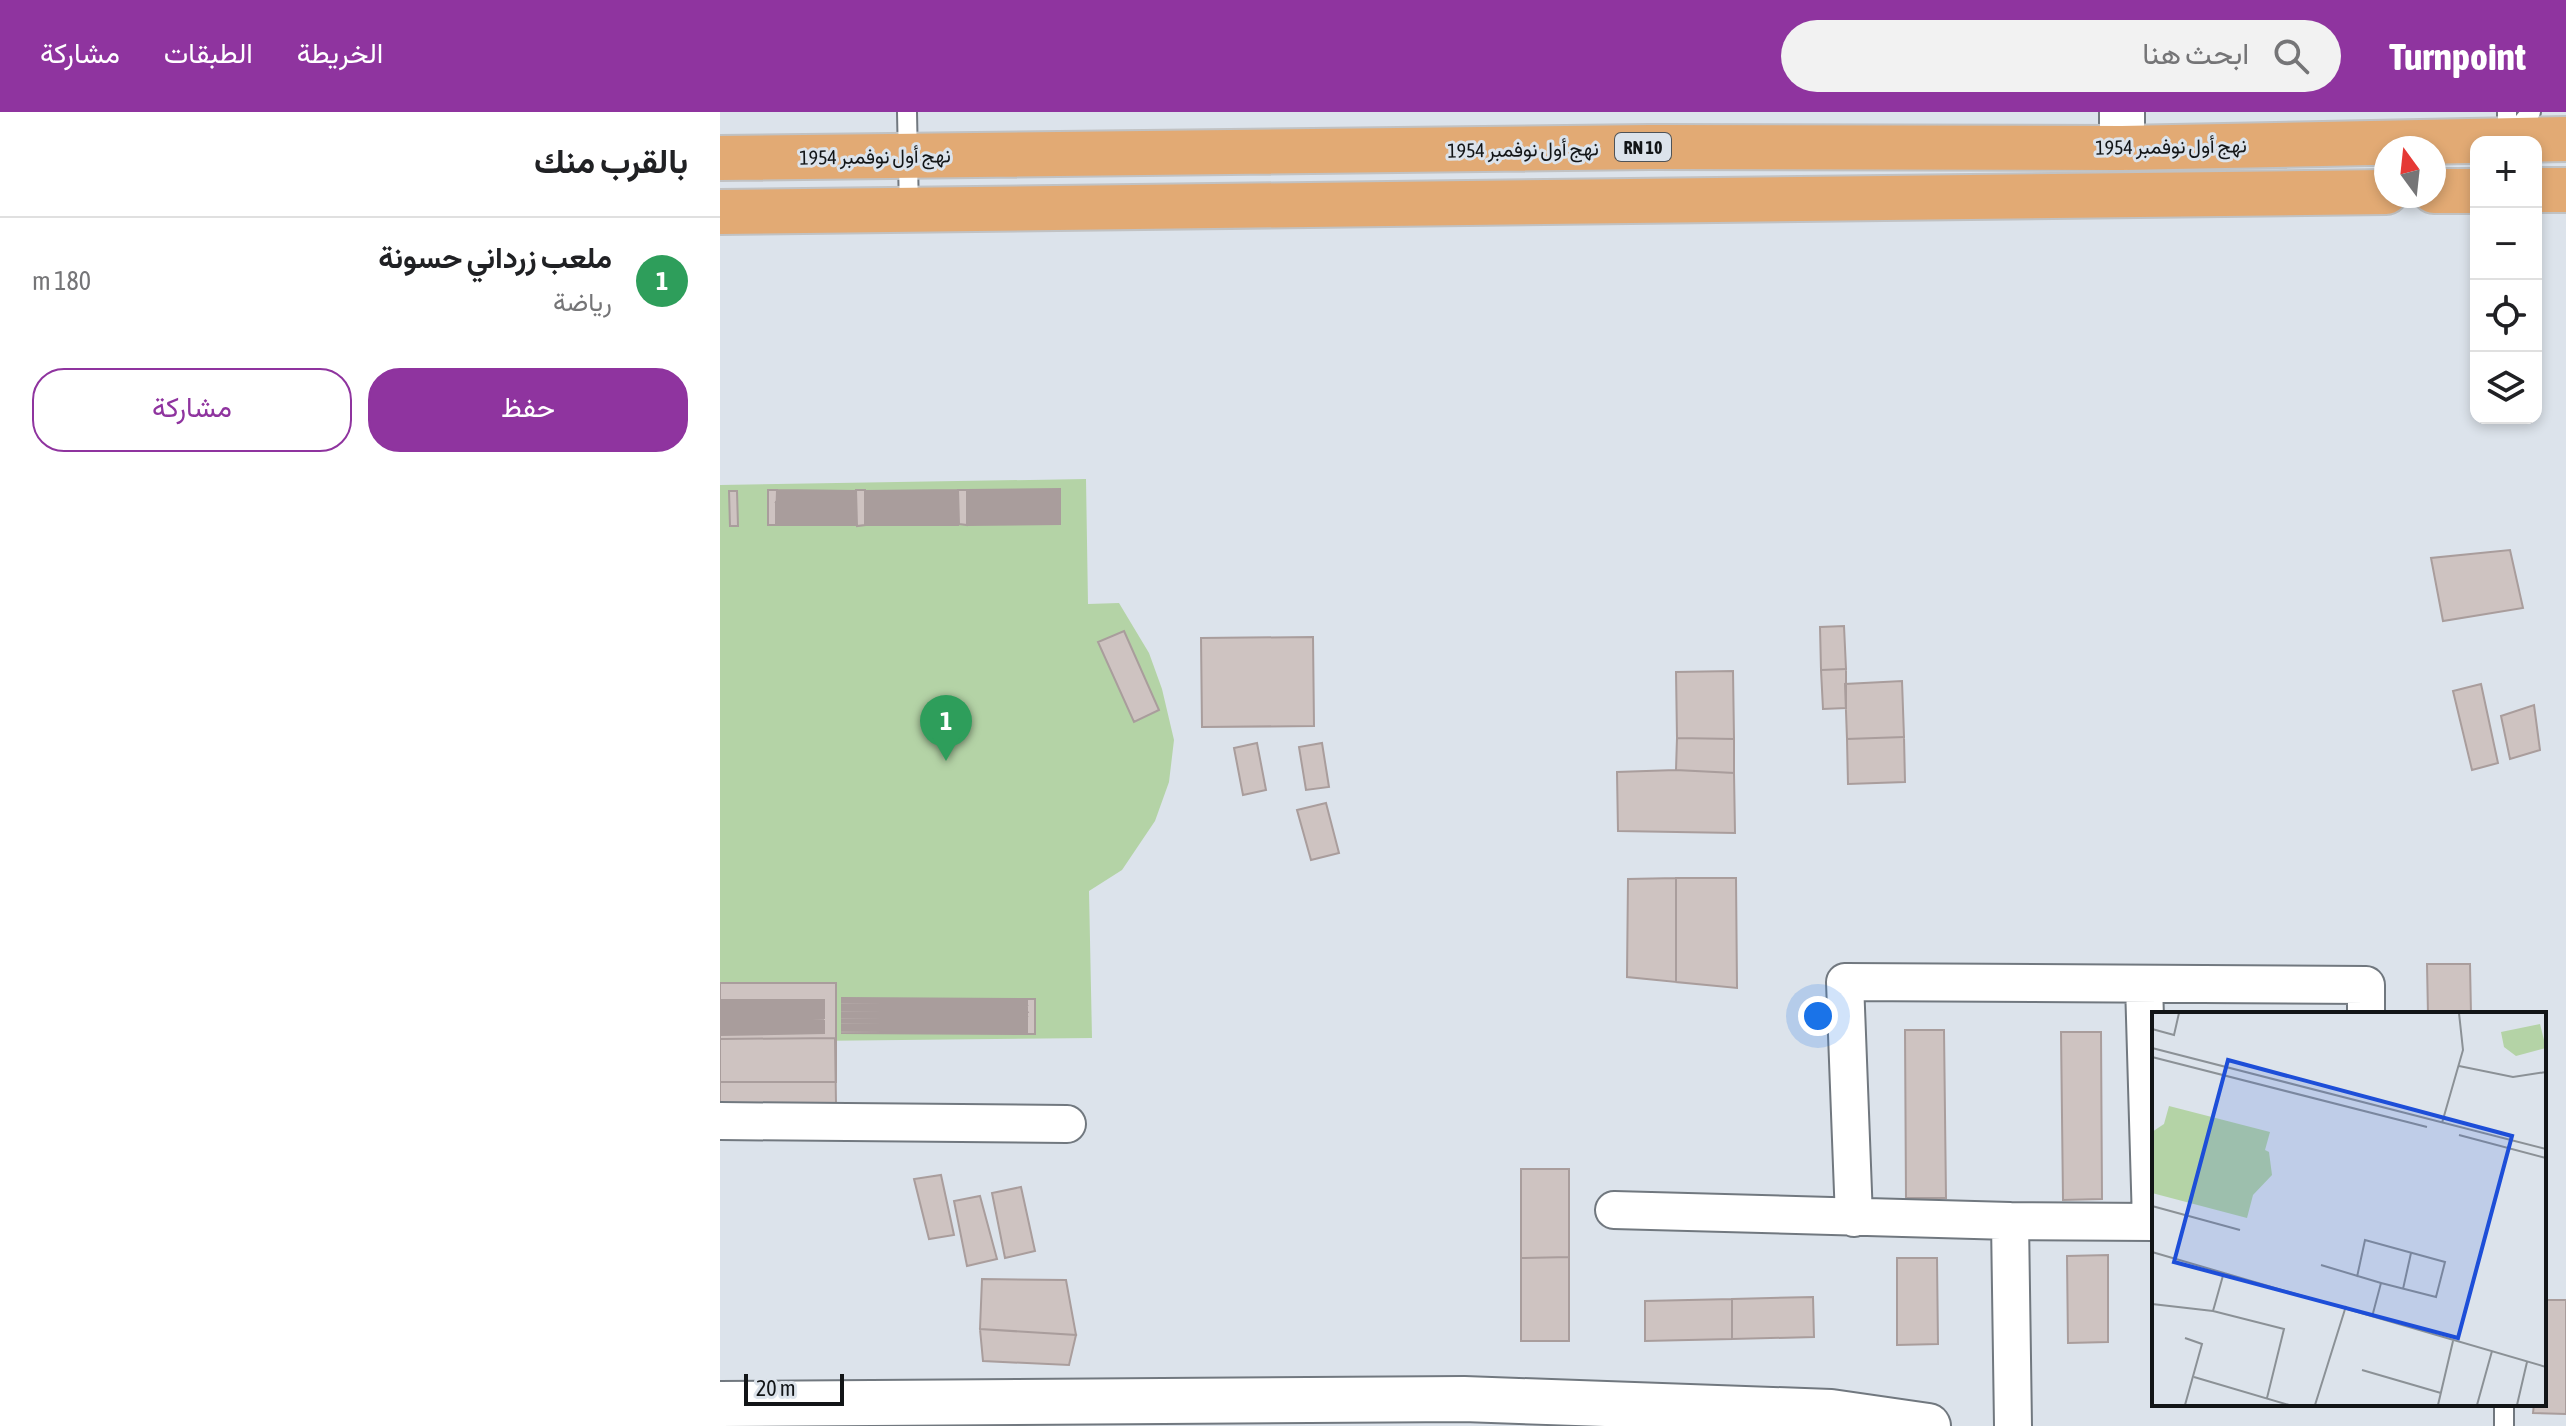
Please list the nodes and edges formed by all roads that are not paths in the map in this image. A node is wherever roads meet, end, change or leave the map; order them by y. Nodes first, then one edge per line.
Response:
1 (907, 112) edge
2 (2513, 127) edge
3 (2122, 130) edge
4 (2566, 139) edge
5 (1650, 147) junction
6 (907, 156) junction
7 (720, 158) edge
8 (2542, 190) edge
9 (2566, 190) edge
10 (2446, 191) edge
11 (2470, 191) edge
12 (2374, 192) edge
13 (1651, 199) junction
14 (909, 211) junction
15 (720, 212) edge
16 (2144, 984) junction
17 (2366, 1012) edge
18 (720, 1121) edge
19 (1067, 1124) dead end
20 (1614, 1210) dead end
21 (1854, 1218) junction
22 (2010, 1221) junction
23 (2152, 1222) edge
24 (720, 1404) edge
25 (1040, 1415) edge
26 (1831, 1419) edge
27 (1928, 1426) edge
28 (2013, 1426) edge

1 - 6 lane
2 - 3 highway, نهج أول نوفمبر 1954 / RN 10
2 - 4 highway, نهج أول نوفمبر 1954 / RN 10
3 - 5 highway, نهج أول نوفمبر 1954 / RN 10
5 - 6 highway, نهج أول نوفمبر 1954 / RN 10
5 - 13 highway
6 - 7 highway, نهج أول نوفمبر 1954 / RN 10
6 - 14 lane
8 - 9 highway
10 - 11 highway
12 - 13 highway
13 - 14 highway
14 - 15 highway
16 - 17 street
16 - 21 street
16 - 23 street
18 - 19 street
20 - 21 street
21 - 22 street
22 - 23 street
22 - 28 street
24 - 25 street
25 - 26 street
26 - 27 street

